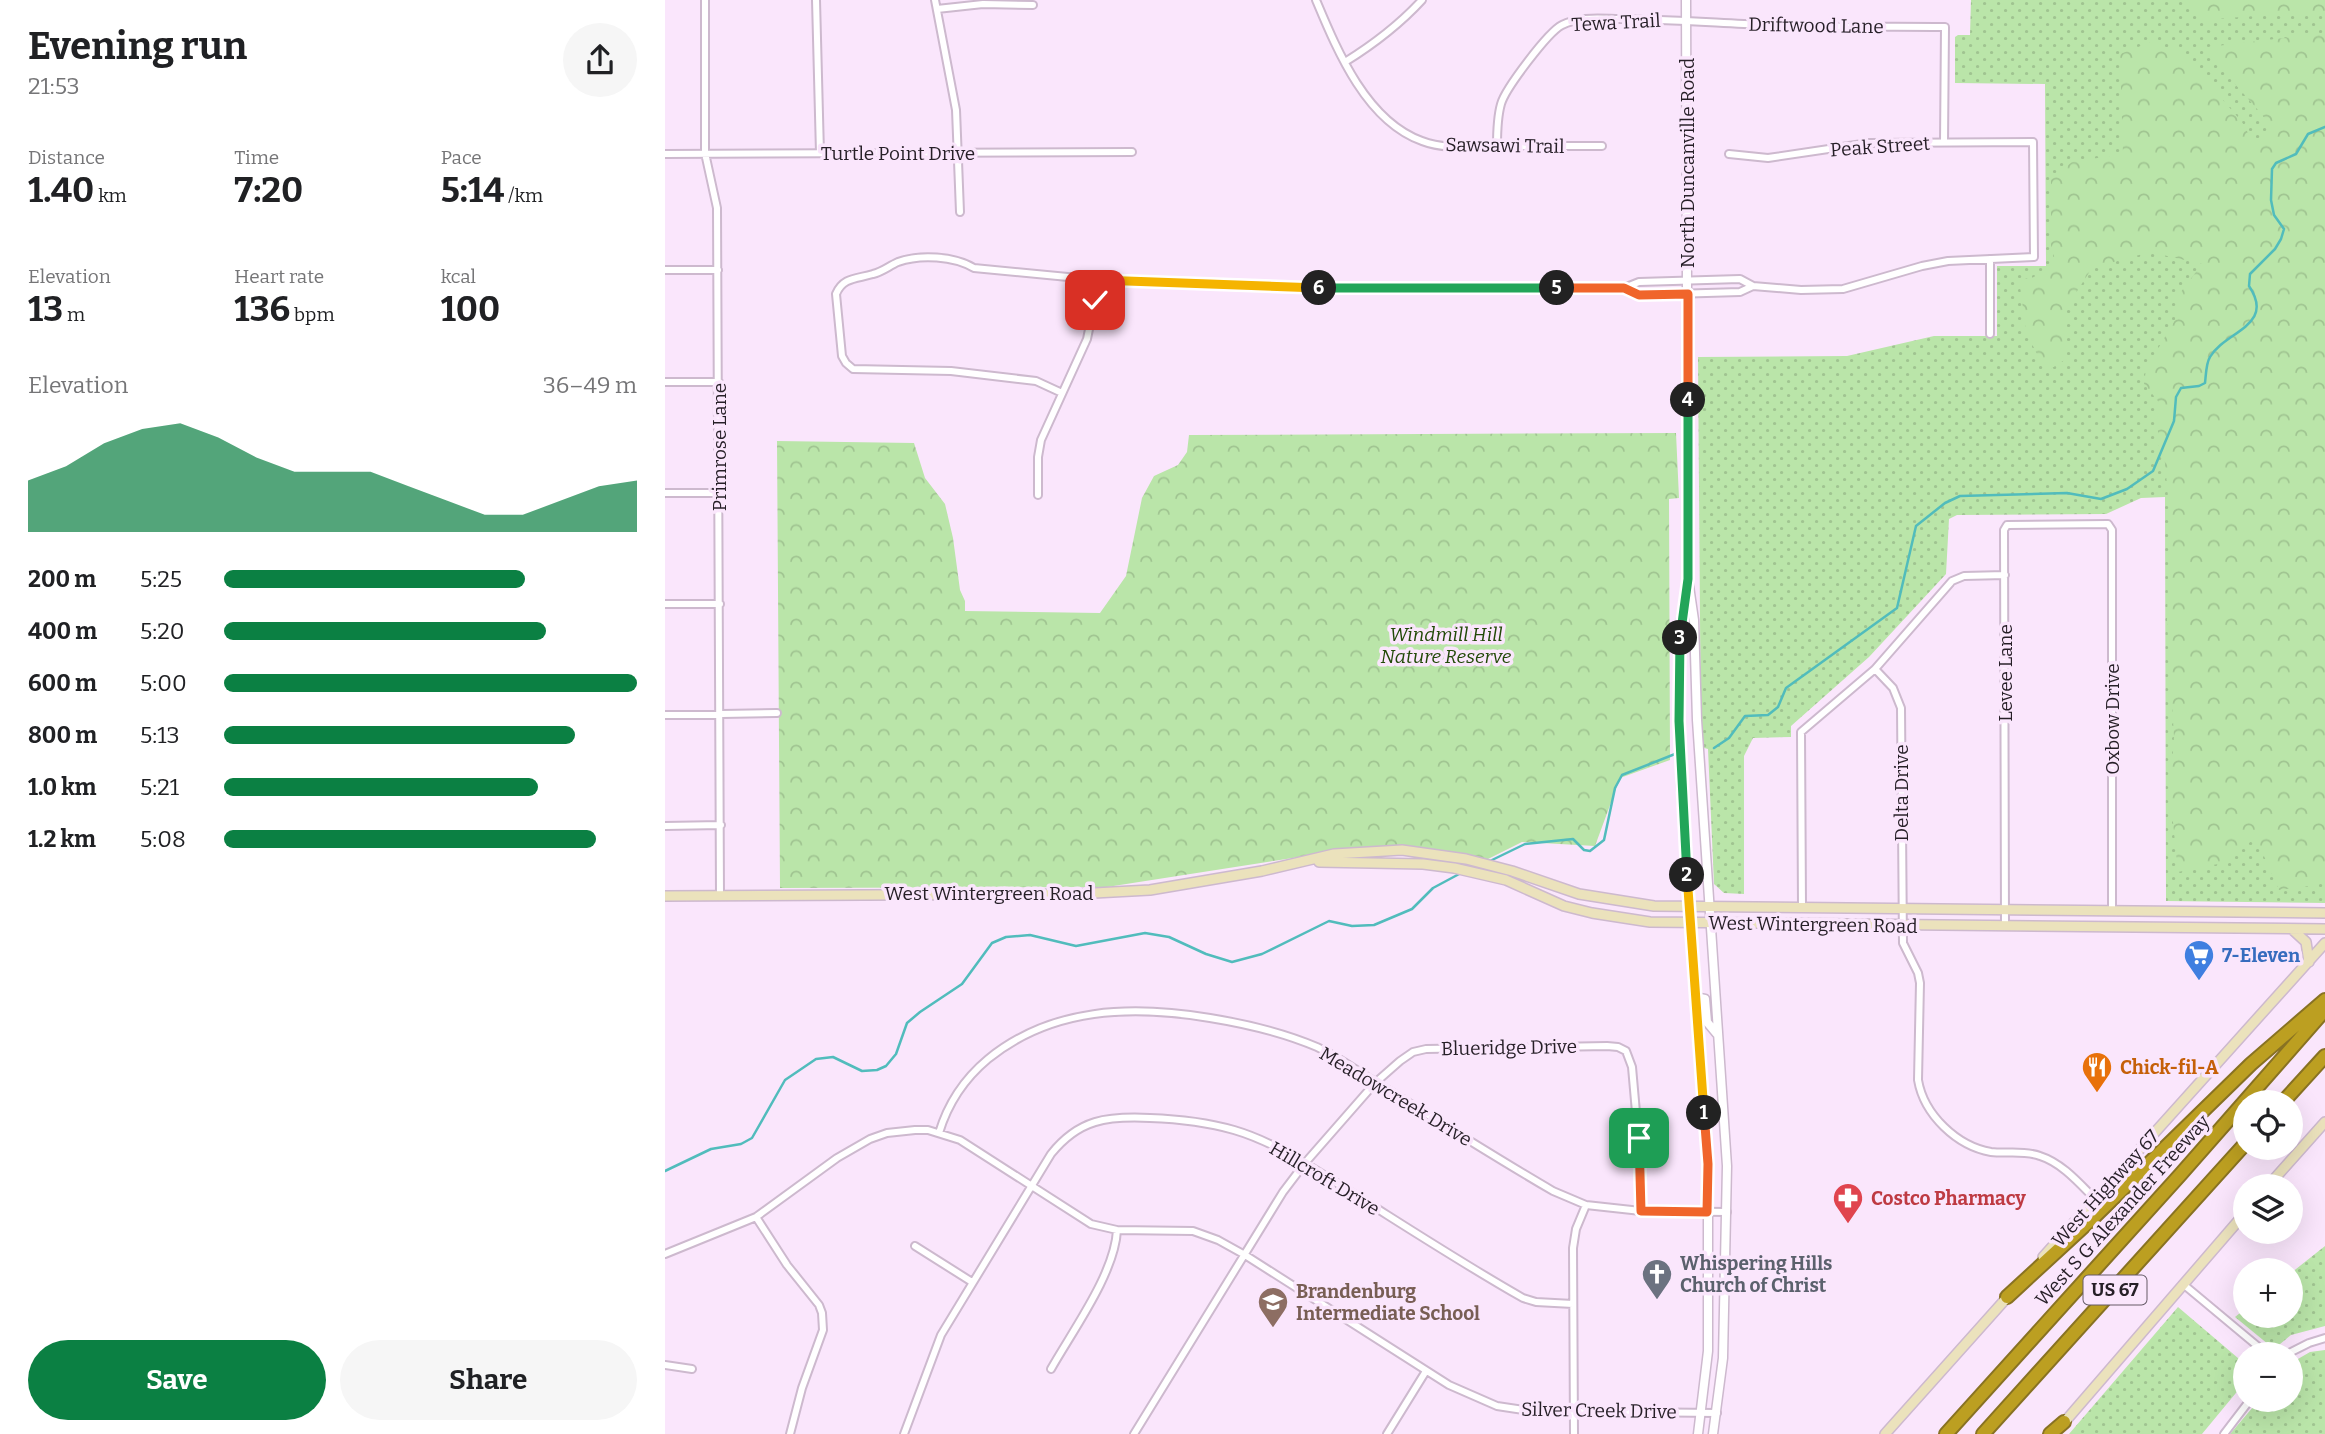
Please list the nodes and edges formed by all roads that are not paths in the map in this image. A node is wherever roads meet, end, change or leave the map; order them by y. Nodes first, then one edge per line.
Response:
1 (705, 0) edge
2 (817, 0) edge
3 (935, 0) edge
4 (1316, 0) edge
5 (1422, 0) edge
6 (1686, 0) edge
7 (1033, 5) dead end
8 (937, 9) junction
9 (1686, 19) junction
10 (1345, 62) junction
11 (1944, 142) junction
12 (1497, 146) junction
13 (1602, 146) dead end
14 (959, 152) junction
15 (1132, 152) dead end
16 (705, 153) junction
17 (820, 153) junction
18 (665, 154) edge
19 (1729, 154) dead end
20 (960, 212) dead end
21 (1990, 259) junction
22 (665, 270) edge
23 (718, 270) junction
24 (1099, 280) junction
25 (1688, 281) junction
26 (1753, 286) junction
27 (1624, 288) junction
28 (1688, 294) junction
29 (1990, 334) dead end
30 (665, 382) edge
31 (719, 382) junction
32 (1062, 393) junction
33 (665, 493) edge
34 (719, 493) junction
35 (1038, 495) dead end
36 (2111, 527) joint
37 (2005, 575) junction
38 (1688, 579) junction
39 (665, 604) edge
40 (720, 604) junction
41 (1875, 668) junction
42 (777, 713) dead end
43 (665, 715) edge
44 (720, 715) junction
45 (1697, 720) junction
46 (1679, 721) junction
47 (665, 825) edge
48 (721, 825) junction
49 (1310, 861) junction
50 (665, 896) edge
51 (720, 896) junction
52 (1690, 906) junction
53 (1710, 906) junction
54 (1802, 907) junction
55 (1902, 908) junction
56 (2005, 909) junction
57 (2112, 910) junction
58 (2177, 911) junction
59 (2325, 913) edge
60 (1691, 923) junction
61 (1711, 924) junction
62 (1902, 925) junction
63 (2005, 926) junction
64 (2177, 928) junction
65 (2325, 929) edge
66 (2293, 930) junction
67 (2325, 943) edge
68 (2325, 951) edge
69 (2312, 958) junction
70 (1695, 997) junction
71 (2325, 1000) edge
72 (2325, 1010) edge
73 (1717, 1034) junction
74 (2325, 1056) edge
75 (1375, 1083) junction
76 (1721, 1083) junction
77 (1702, 1084) junction
78 (2294, 1090) edge
79 (2325, 1122) edge
80 (939, 1133) junction
81 (2233, 1157) edge
82 (1305, 1163) junction
83 (2279, 1174) edge
84 (1031, 1187) junction
85 (2095, 1199) junction
86 (1585, 1205) junction
87 (1641, 1211) junction
88 (1707, 1212) junction
89 (1727, 1212) junction
90 (756, 1217) junction
91 (2233, 1227) edge
92 (1117, 1230) junction
93 (915, 1246) dead end
94 (665, 1254) edge
95 (1245, 1255) junction
96 (972, 1282) junction
97 (2183, 1284) junction
98 (2007, 1297) junction
99 (1573, 1304) junction
100 (1709, 1318) junction
101 (1724, 1319) junction
102 (2325, 1339) edge
103 (2253, 1342) edge
104 (2303, 1346) edge
105 (665, 1365) edge
106 (1051, 1368) dead end
107 (692, 1369) dead end
108 (1426, 1371) junction
109 (1572, 1411) junction
110 (1702, 1411) junction
111 (2241, 1412) edge
112 (1717, 1413) junction
113 (2064, 1422) joint
114 (790, 1434) edge
115 (904, 1434) edge
116 (1134, 1434) edge
117 (1387, 1434) edge
118 (1574, 1434) edge
119 (1698, 1434) edge
120 (1713, 1434) edge
121 (1885, 1434) edge
122 (1945, 1434) edge
123 (1983, 1434) edge
124 (2052, 1434) edge
125 (2224, 1434) edge

1 - 16 street, Primrose Lane
2 - 17 street
3 - 8 street
4 - 10 street, Sawsawi Trail
5 - 10 street
6 - 9 street, North Duncanville Road
7 - 8 street
8 - 14 street
9 - 11 street, Driftwood Lane
9 - 12 street, Tewa Trail
9 - 25 street, North Duncanville Road
10 - 12 street, Sawsawi Trail
11 - 19 street, Peak Street
11 - 21 street, Peak Street
12 - 13 street, Sawsawi Trail
14 - 15 street, Turtle Point Drive
14 - 17 street, Turtle Point Drive
14 - 20 street
16 - 17 street, Turtle Point Drive
16 - 18 street, Turtle Point Drive
16 - 23 street, Primrose Lane
21 - 26 street
21 - 29 street
22 - 23 street
23 - 31 street, Primrose Lane
24 - 27 street
24 - 32 street
24 - 32 street
25 - 26 street
25 - 27 street
25 - 28 street, North Duncanville Road
26 - 28 street
27 - 28 street
28 - 38 street, North Duncanville Road
30 - 31 street
31 - 34 street, Primrose Lane
32 - 35 street
33 - 34 street
34 - 40 street, Primrose Lane
36 - 37 street, Levee Lane
36 - 57 street, Oxbow Drive
37 - 41 street
37 - 56 street, Levee Lane
38 - 45 street, North Duncanville Road
38 - 46 street, North Duncanville Road
39 - 40 street
40 - 44 street, Primrose Lane
41 - 54 street
41 - 55 street, Delta Drive
42 - 44 street
43 - 44 street
44 - 48 street, Primrose Lane
45 - 46 street
45 - 53 street, North Duncanville Road
46 - 52 street, North Duncanville Road
47 - 48 street
48 - 51 street, Primrose Lane
49 - 51 main road, West Wintergreen Road
49 - 52 main road, West Wintergreen Road
49 - 60 main road, West Wintergreen Road
50 - 51 main road, West Wintergreen Road
52 - 53 main road, West Wintergreen Road
52 - 60 street, North Duncanville Road
53 - 54 main road, West Wintergreen Road
53 - 61 street, North Duncanville Road
54 - 55 main road, West Wintergreen Road
55 - 56 main road, West Wintergreen Road
55 - 62 street, Delta Drive
56 - 57 main road, West Wintergreen Road
56 - 63 street, Levee Lane
57 - 58 main road, West Wintergreen Road
58 - 59 main road, West Wintergreen Road
58 - 64 main road
60 - 61 main road, West Wintergreen Road
60 - 70 street, North Duncanville Road
61 - 62 main road, West Wintergreen Road
61 - 73 street, North Duncanville Road
62 - 63 main road, West Wintergreen Road
62 - 85 street, Delta Drive
63 - 64 main road, West Wintergreen Road
64 - 66 main road, West Wintergreen Road
65 - 66 main road, West Wintergreen Road
66 - 69 main road
67 - 69 main road, West Highway 67
68 - 69 main road
69 - 85 main road, West Highway 67
70 - 73 street
70 - 77 street, North Duncanville Road
71 - 98 highway
72 - 122 highway, West S G Alexander Freeway / US 67
73 - 76 street
74 - 78 highway
75 - 80 street, Meadowcreek Drive
75 - 82 street, Blueridge Drive
75 - 86 street, Meadowcreek Drive
75 - 87 street, Blueridge Drive
76 - 77 street
76 - 89 street
77 - 88 street, North Duncanville Road
79 - 83 main road
80 - 84 street, Silver Creek Drive
80 - 90 street, Silver Creek Drive
81 - 123 highway, US 67
82 - 84 street, Hillcroft Drive
82 - 95 street, Blueridge Drive
82 - 99 street, Hillcroft Drive
84 - 92 street, Silver Creek Drive
84 - 96 street, Hillcroft Drive
85 - 98 main road, West Highway 67
86 - 87 street, Meadowcreek Drive
86 - 99 street
87 - 88 street, Meadowcreek Drive
88 - 89 street, Meadowcreek Drive
88 - 100 street, North Duncanville Road
89 - 101 street
90 - 94 street, Silver Creek Drive
90 - 114 street
91 - 97 main road
92 - 95 street, Silver Creek Drive
92 - 106 street
93 - 96 street
95 - 108 street, Silver Creek Drive
95 - 116 street, Blueridge Drive
96 - 115 street, Hillcroft Drive
97 - 103 street
97 - 113 main road
98 - 121 main road, West Highway 67
99 - 109 street
100 - 101 street
100 - 110 street, North Duncanville Road
101 - 112 street
102 - 104 street
105 - 107 street
108 - 109 street, Silver Creek Drive
108 - 117 street
109 - 110 street, Silver Creek Drive
109 - 118 street
110 - 112 street, Silver Creek Drive
110 - 119 street, North Duncanville Road
111 - 125 street
112 - 120 street
113 - 124 highway

